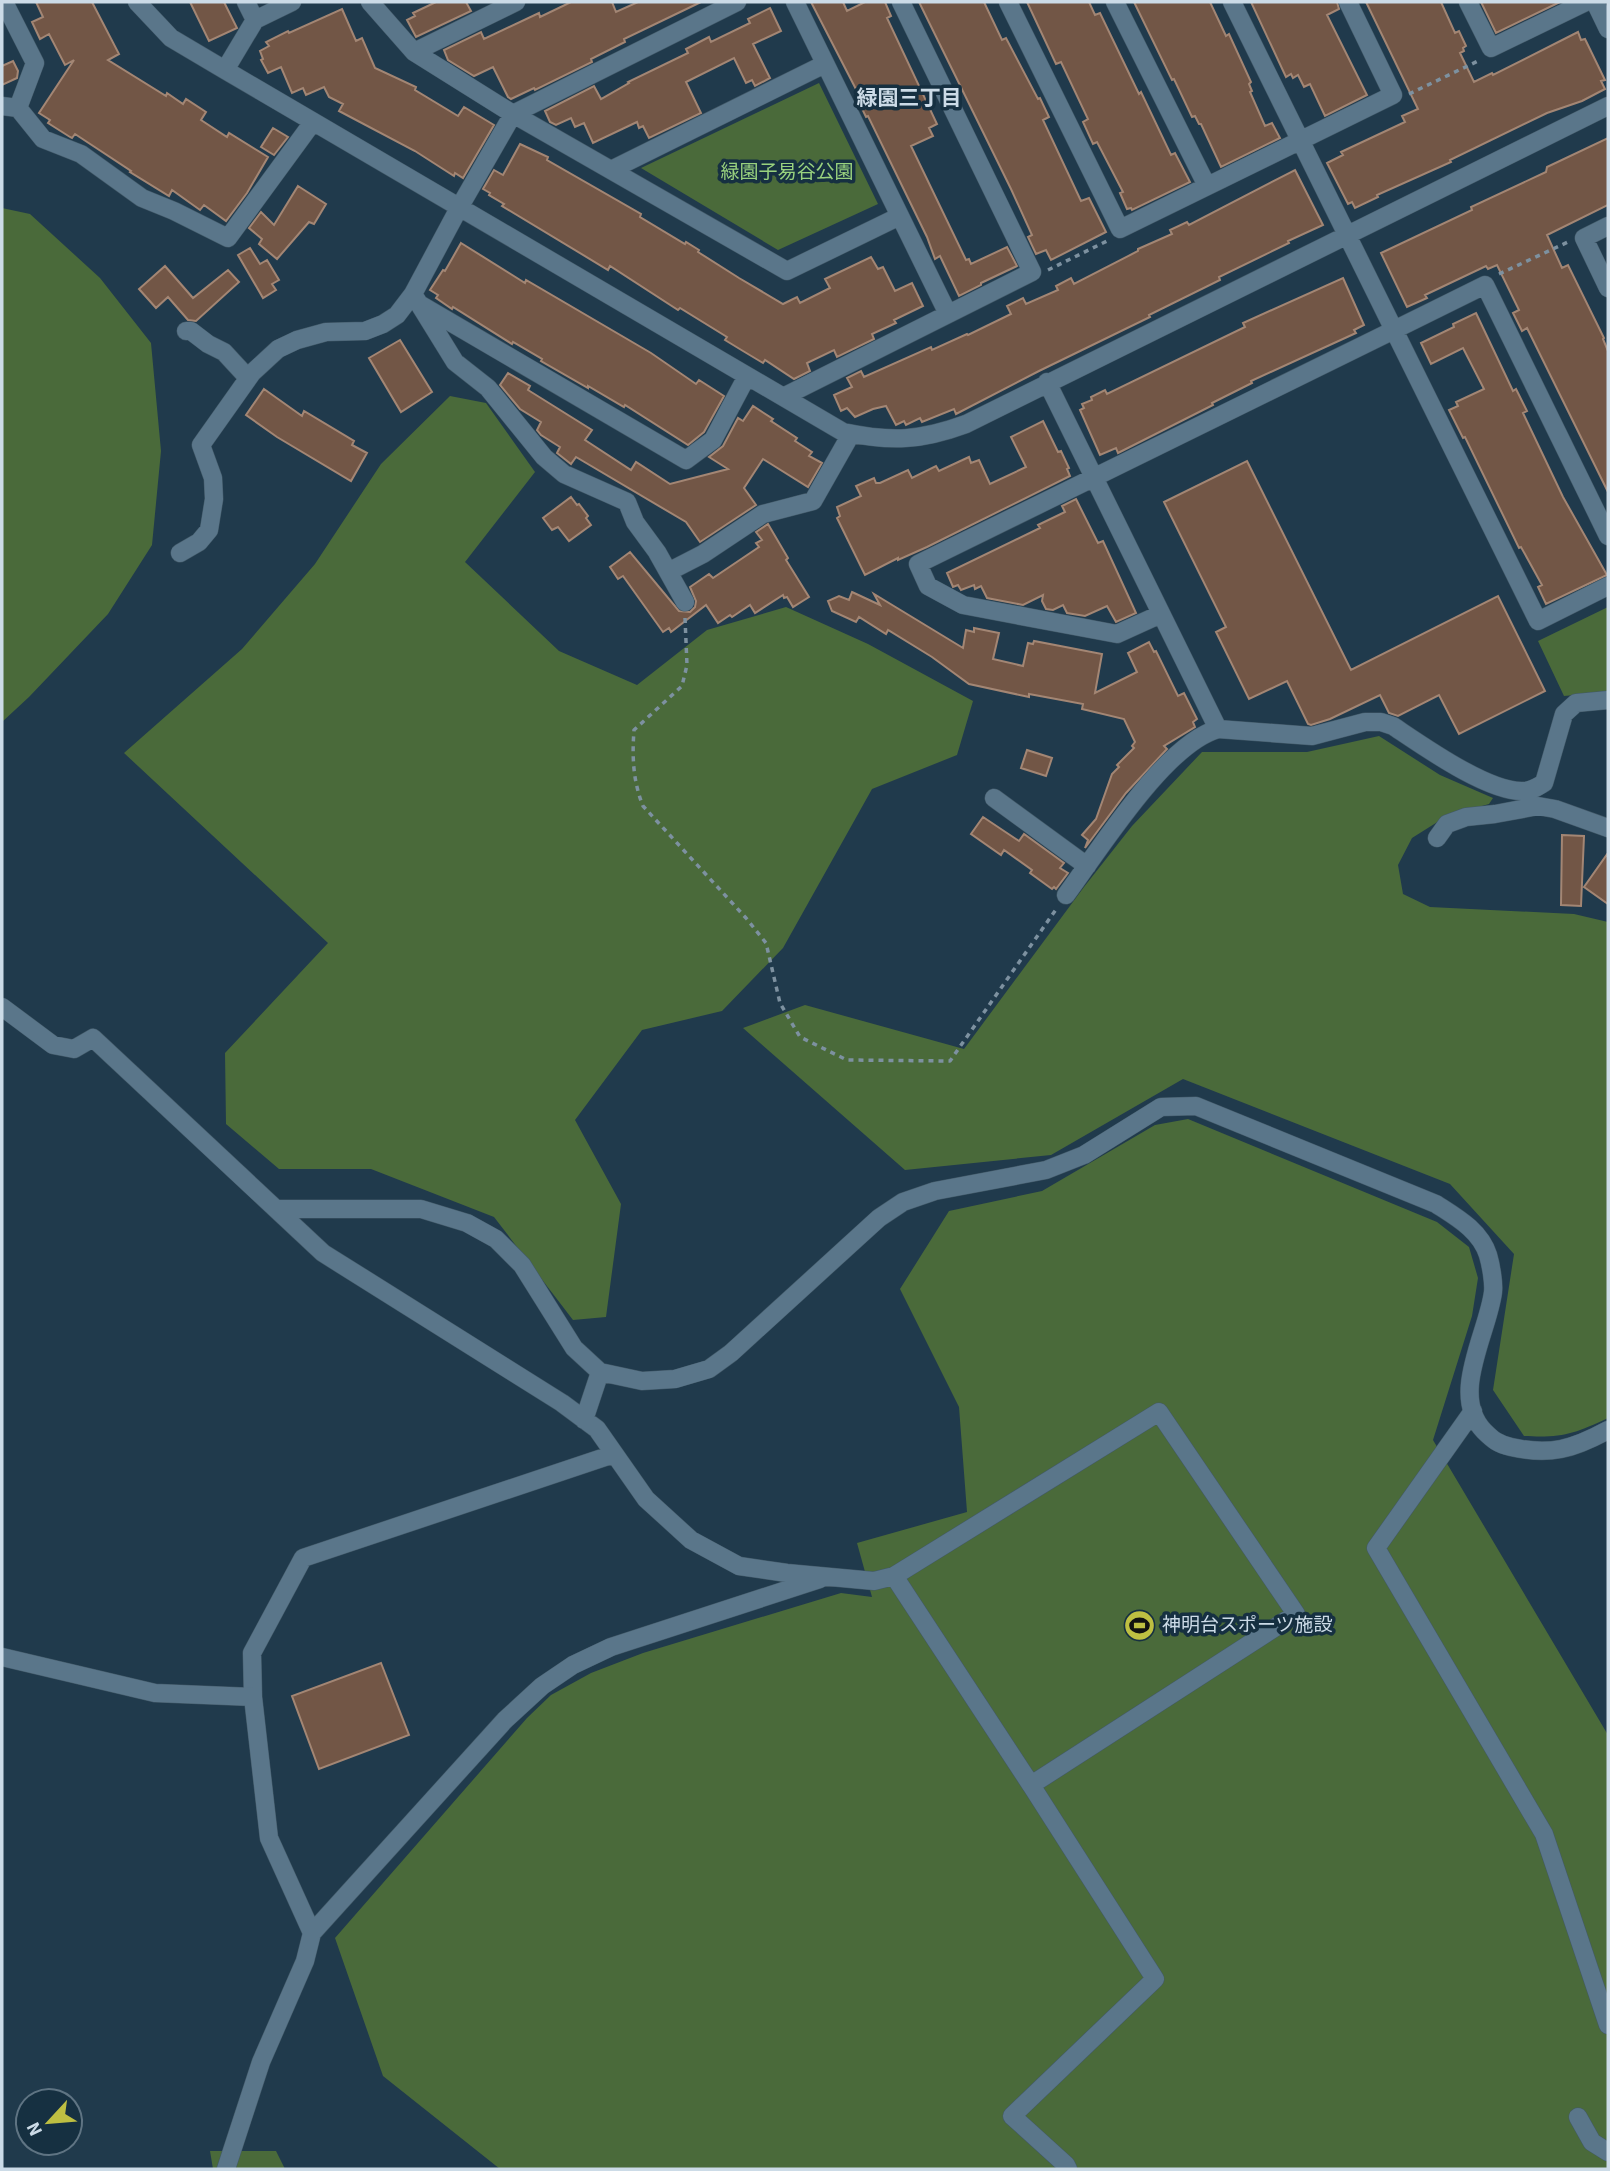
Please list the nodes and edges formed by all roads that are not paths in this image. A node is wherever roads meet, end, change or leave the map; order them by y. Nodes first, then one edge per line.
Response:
1 (4, 2) edge
2 (137, 2) edge
3 (246, 2) edge
4 (292, 2) edge
5 (370, 2) edge
6 (516, 2) edge
7 (737, 2) edge
8 (795, 2) edge
9 (901, 2) edge
10 (1008, 2) edge
11 (1115, 2) edge
12 (1233, 2) edge
13 (1348, 2) edge
14 (1468, 2) edge
15 (1586, 2) edge
16 (1595, 2) edge
17 (255, 20) junction
18 (1608, 29) edge
19 (414, 52) junction
20 (825, 64) junction
21 (225, 70) junction
22 (1608, 106) edge
23 (10, 107) edge
24 (513, 114) junction
25 (313, 122) junction
26 (1300, 141) junction
27 (611, 170) junction
28 (1207, 186) junction
29 (459, 208) junction
30 (900, 216) junction
31 (1608, 226) edge
32 (1347, 235) junction
33 (1608, 288) edge
34 (416, 299) junction
35 (948, 314) junction
36 (1394, 330) junction
37 (186, 331) dead end
38 (747, 376) junction
39 (248, 378) junction
40 (1046, 382) junction
41 (783, 397) junction
42 (852, 433) junction
43 (1094, 477) junction
44 (1608, 536) edge
45 (180, 553) dead end
46 (668, 572) junction
47 (1608, 586) edge
48 (685, 602) road end
49 (1161, 614) junction
50 (1608, 700) edge
51 (1218, 729) junction
52 (994, 798) dead end
53 (1608, 828) edge
54 (1437, 838) dead end
55 (1087, 866) junction
56 (1066, 895) road end
57 (2, 1007) edge
58 (277, 1209) junction
59 (600, 1372) junction
60 (1473, 1411) junction
61 (584, 1420) junction
62 (1608, 1430) edge
63 (614, 1454) junction
64 (894, 1576) junction
65 (829, 1577) junction
66 (2, 1657) edge
67 (253, 1697) junction
68 (1031, 1785) junction
69 (312, 1933) junction
70 (1608, 2025) edge
71 (1578, 2118) dead end
72 (1608, 2152) edge
73 (226, 2169) edge
74 (1068, 2169) edge

1 - 23 street
2 - 21 street
3 - 17 street
4 - 17 street
5 - 19 street
6 - 19 street
7 - 24 street
8 - 20 street
9 - 35 street
10 - 28 street
11 - 28 street
12 - 26 street
13 - 26 street
14 - 15 street
16 - 18 street
17 - 21 street
19 - 24 street
20 - 27 street
20 - 30 street
21 - 25 street
22 - 32 street
23 - 25 street
24 - 27 street
24 - 29 street
25 - 29 street
26 - 28 street
26 - 32 street
27 - 30 street
29 - 34 street
29 - 38 street
30 - 35 street
31 - 33 street
32 - 36 street
32 - 40 street
34 - 38 street
34 - 39 street
34 - 46 street
35 - 41 street
36 - 43 street
36 - 44 street
36 - 47 street
37 - 39 street
38 - 41 street
39 - 45 street
40 - 42 street
40 - 43 street
41 - 42 street
42 - 46 street
43 - 49 street
43 - 49 street
46 - 48 street
49 - 51 street
50 - 51 street
51 - 55 street
52 - 55 street
53 - 54 street
55 - 56 street
57 - 58 street
58 - 59 street
58 - 61 street
59 - 60 street
59 - 61 street
60 - 62 street
60 - 70 street
61 - 63 street
63 - 65 street
63 - 67 street
64 - 65 street
64 - 68 street
64 - 68 street
65 - 69 street
66 - 67 street
67 - 69 street
68 - 74 street
69 - 73 street
71 - 72 street

